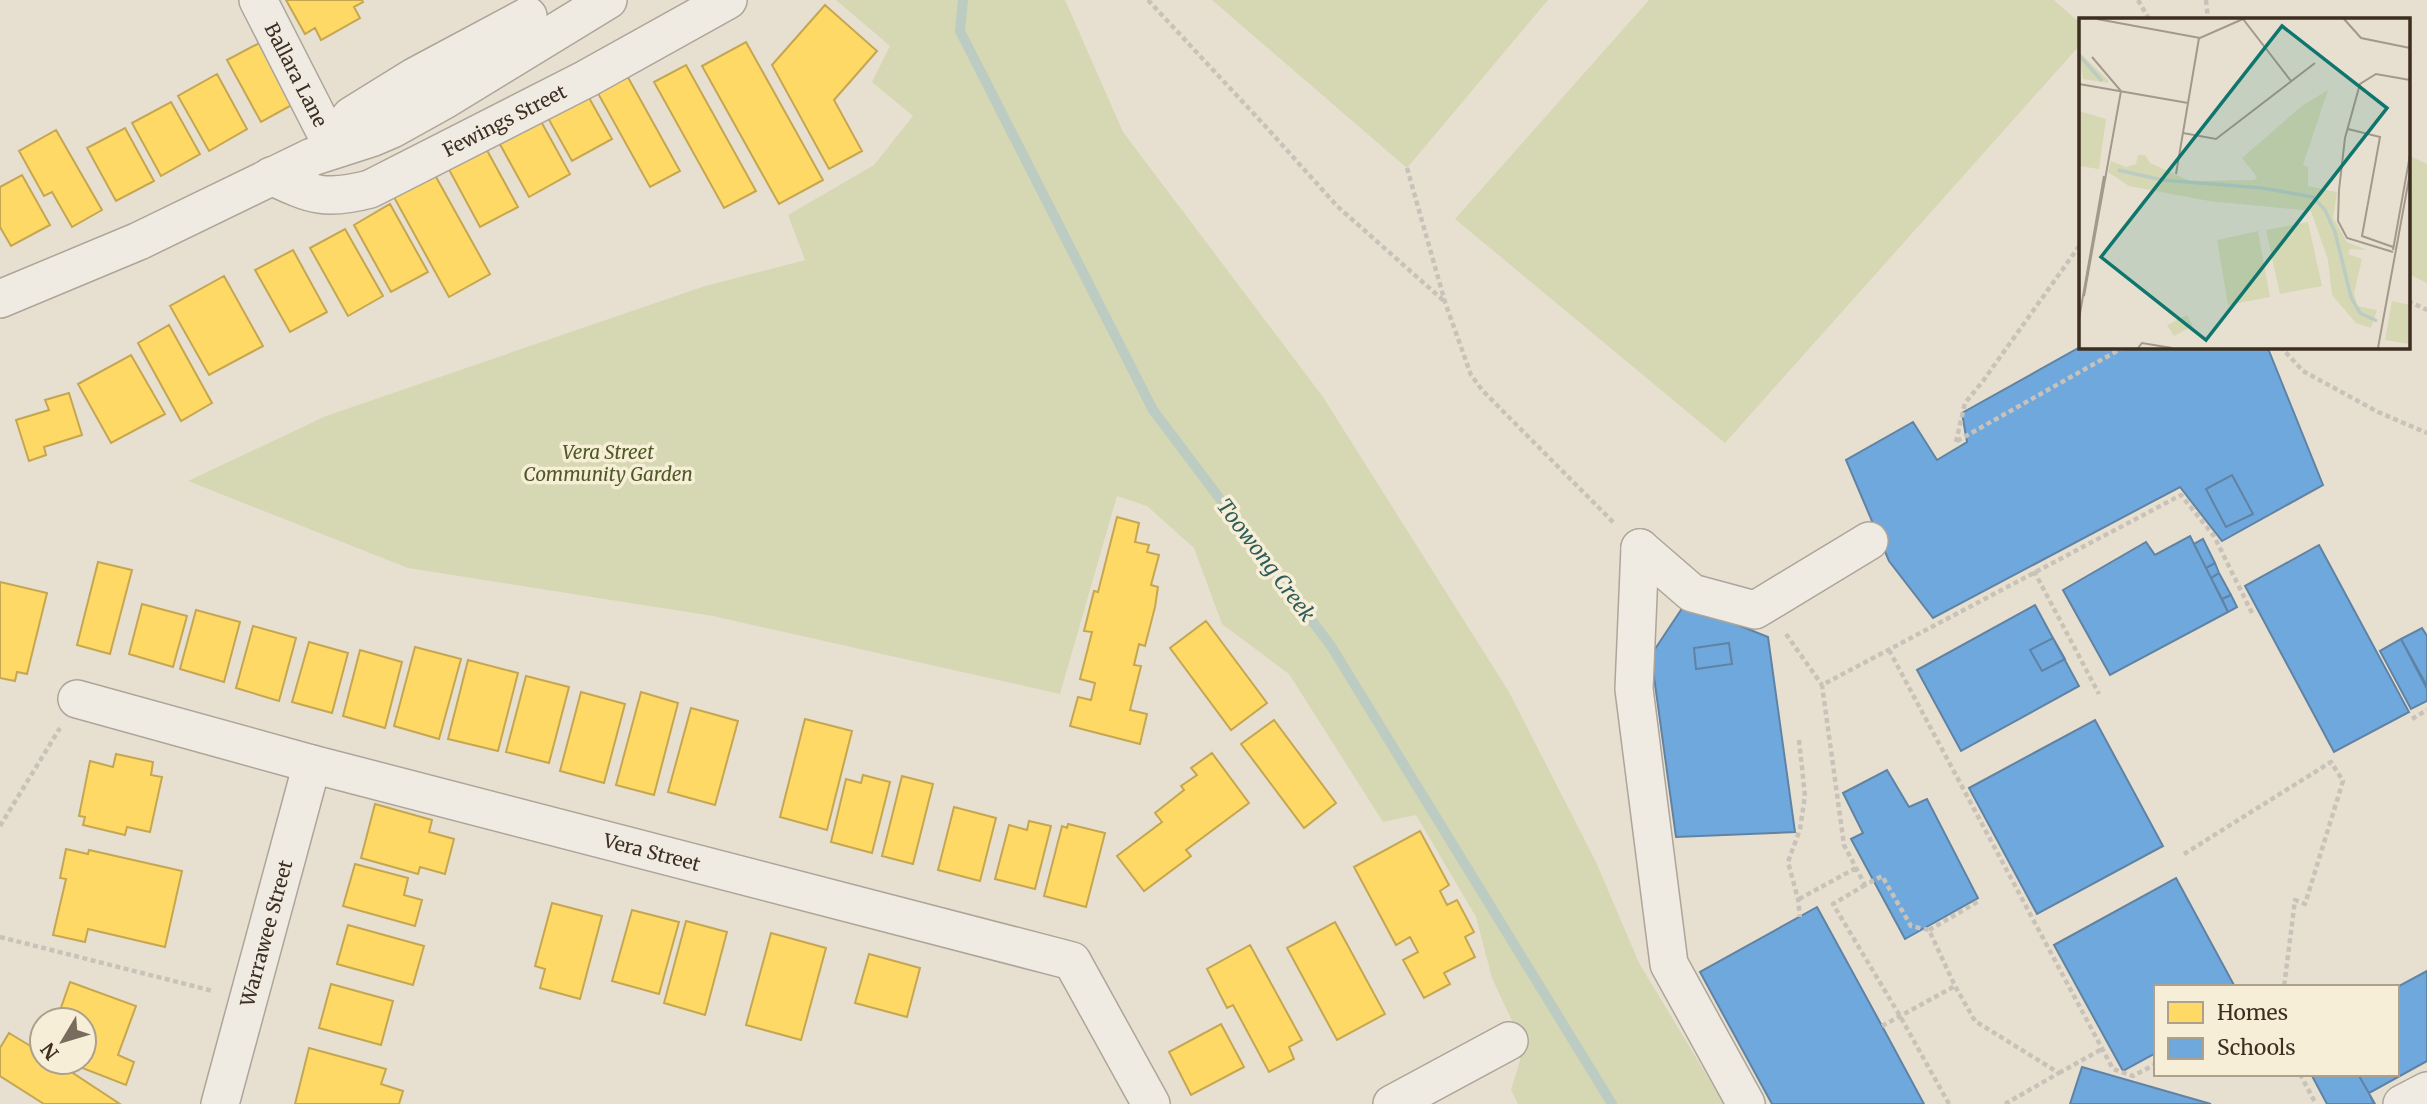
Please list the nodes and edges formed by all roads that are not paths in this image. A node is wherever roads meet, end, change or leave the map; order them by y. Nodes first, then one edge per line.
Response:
1 (258, 0) edge
2 (608, 0) edge
3 (728, 0) edge
4 (528, 16) dead end
5 (334, 149) junction
6 (271, 176) junction
7 (0, 299) edge
8 (1869, 541) dead end
9 (77, 699) road end
10 (312, 764) junction
11 (1509, 1041) dead end
12 (2427, 1091) edge
13 (220, 1104) edge
14 (1151, 1104) edge
15 (1391, 1104) edge
16 (1746, 1104) edge
17 (2402, 1104) edge

1 - 5 street, Ballara Lane
2 - 5 street
3 - 6 street, Fewings Street
4 - 5 street
5 - 6 street
6 - 7 street
8 - 16 street
9 - 10 street, Vera Street
10 - 13 street, Warrawee Street
10 - 14 street, Vera Street
11 - 15 street
12 - 17 street

